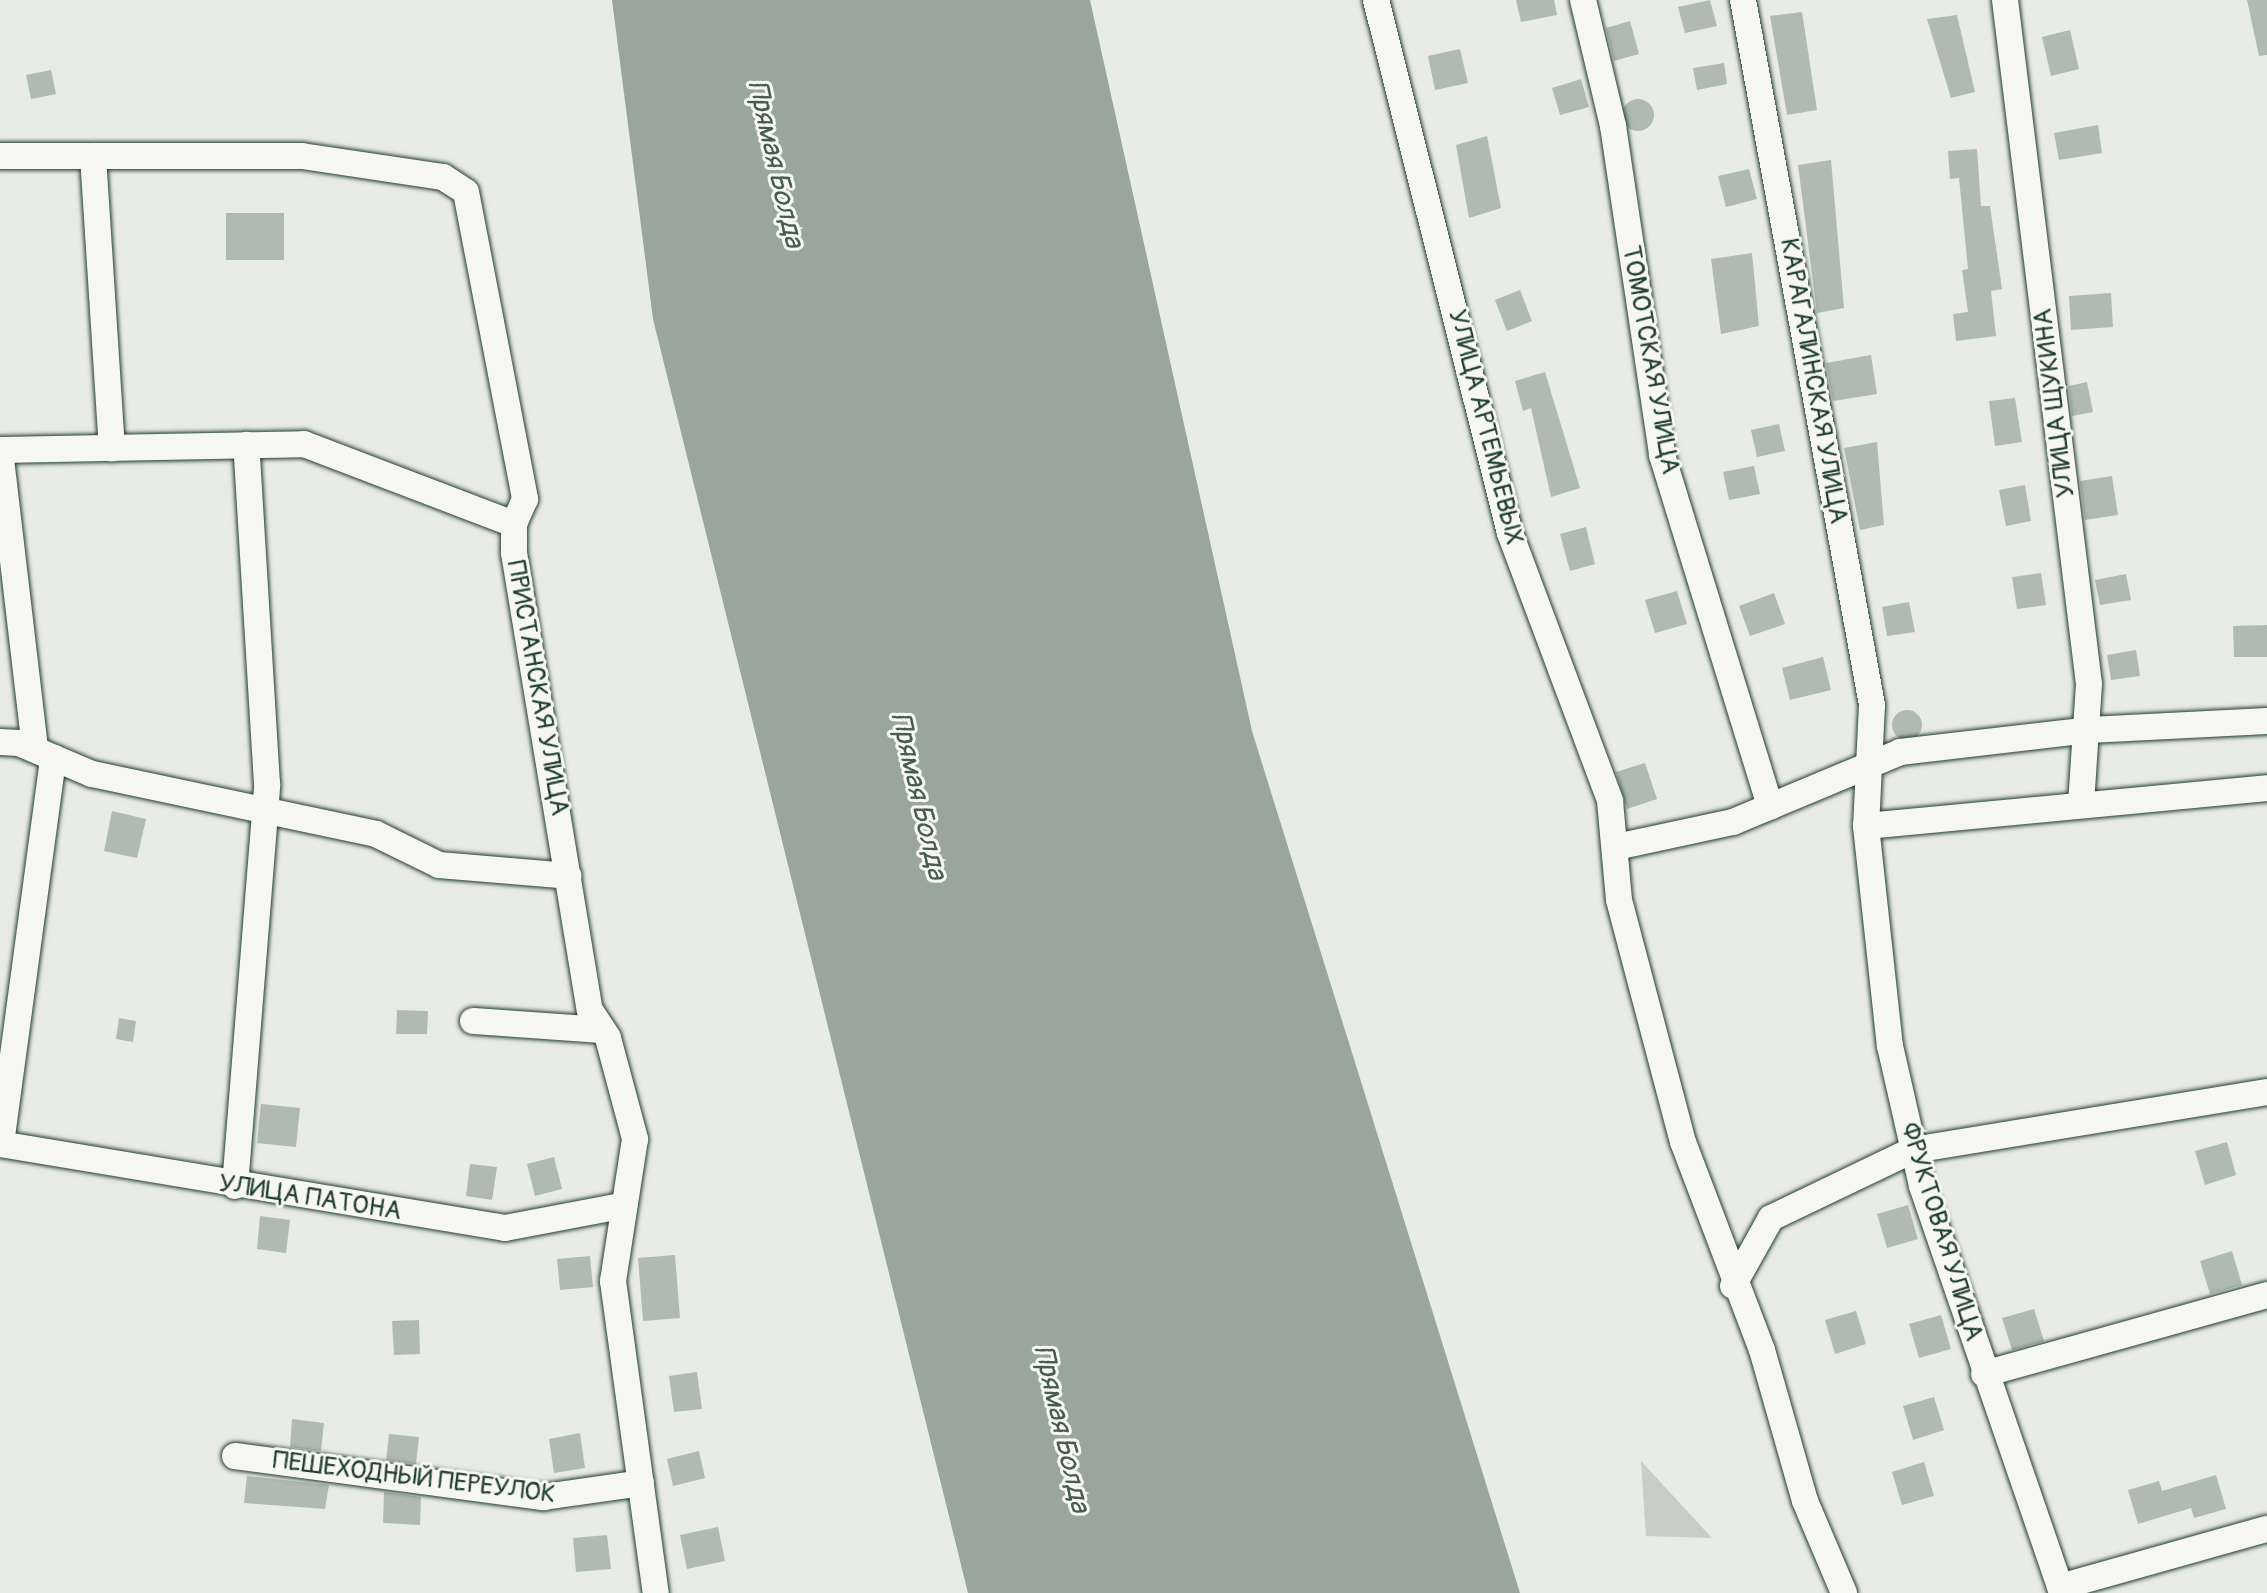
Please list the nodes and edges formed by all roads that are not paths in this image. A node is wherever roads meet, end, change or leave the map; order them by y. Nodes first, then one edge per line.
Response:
1 (1376, 0) edge
2 (1583, 0) edge
3 (1743, 0) edge
4 (2005, 0) edge
5 (0, 156) edge
6 (93, 156) junction
7 (246, 445) junction
8 (112, 448) junction
9 (0, 450) edge
10 (514, 524) junction
11 (2267, 721) edge
12 (2089, 730) junction
13 (0, 742) edge
14 (44, 753) junction
15 (1871, 763) junction
16 (2267, 788) edge
17 (2081, 805) junction
18 (1770, 807) junction
19 (263, 812) junction
20 (1866, 826) junction
21 (1616, 847) junction
22 (569, 876) junction
23 (473, 1021) dead end
24 (603, 1030) junction
25 (2267, 1092) edge
26 (0, 1144) edge
27 (1913, 1150) junction
28 (235, 1186) junction
29 (621, 1206) junction
30 (1733, 1286) junction
31 (2267, 1295) edge
32 (1984, 1374) junction
33 (235, 1456) dead end
34 (641, 1483) junction
35 (2267, 1529) edge
36 (2061, 1590) edge
37 (656, 1593) edge
38 (1844, 1593) edge

1 - 21 street, УЛИЦА АРТЕМЬЕВЫХ
2 - 18 street, ТОМОТСКАЯ УЛИЦА
3 - 15 street, КАРАГАЛИНСКАЯ УЛИЦА
4 - 12 street, УЛИЦА ЩУКИНА
5 - 6 street
6 - 8 street
6 - 10 street, ПРИСТАНСКАЯ УЛИЦА
7 - 8 street
7 - 10 street
7 - 19 street
8 - 9 street
9 - 14 street
10 - 22 street, ПРИСТАНСКАЯ УЛИЦА
11 - 12 street
12 - 15 street
12 - 17 street, УЛИЦА ЩУКИНА
13 - 14 street
14 - 19 street
14 - 26 street
15 - 18 street
15 - 20 street, ФРУКТОВАЯ УЛИЦА
16 - 17 street
17 - 20 street
18 - 21 street
19 - 22 street
19 - 28 street
20 - 27 street, ФРУКТОВАЯ УЛИЦА
21 - 30 street, УЛИЦА АРТЕМЬЕВЫХ
22 - 24 street, ПРИСТАНСКАЯ УЛИЦА
23 - 24 street
24 - 29 street, ПРИСТАНСКАЯ УЛИЦА
25 - 27 street
26 - 28 street, УЛИЦА ПАТОНА
27 - 30 street
27 - 32 street, ФРУКТОВАЯ УЛИЦА
28 - 29 street, УЛИЦА ПАТОНА
29 - 34 street, ПРИСТАНСКАЯ УЛИЦА
30 - 38 street, УЛИЦА АРТЕМЬЕВЫХ
31 - 32 street
32 - 36 street, ФРУКТОВАЯ УЛИЦА
33 - 34 street, ПЕШЕХОДНЫЙ ПЕРЕУЛОК
34 - 37 street, ПРИСТАНСКАЯ УЛИЦА
35 - 36 street

